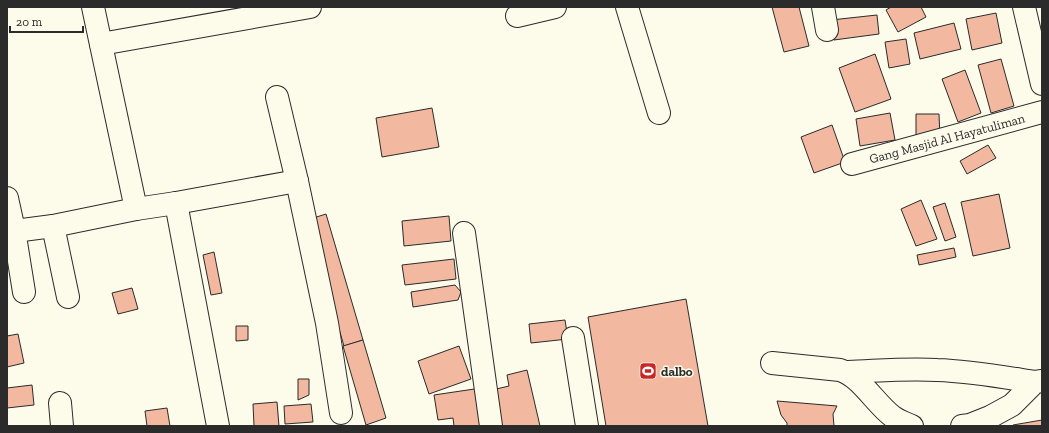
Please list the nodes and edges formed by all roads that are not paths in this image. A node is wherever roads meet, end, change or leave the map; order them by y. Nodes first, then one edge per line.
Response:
1 (93, 7) edge
2 (310, 7) edge
3 (555, 7) edge
4 (627, 7) edge
5 (823, 7) edge
6 (1024, 7) edge
7 (516, 16) dead end
8 (827, 30) dead end
9 (100, 44) junction
10 (1042, 84) edge
11 (277, 97) dead end
12 (1042, 112) edge
13 (659, 113) dead end
14 (852, 164) dead end
15 (297, 181) junction
16 (7, 198) edge
17 (176, 203) junction
18 (136, 209) junction
19 (53, 226) junction
20 (10, 231) edge
21 (464, 233) dead end
22 (24, 292) dead end
23 (68, 297) dead end
24 (573, 338) dead end
25 (772, 363) dead end
26 (848, 372) junction
27 (1038, 381) edge
28 (60, 403) dead end
29 (341, 413) dead end
30 (62, 426) edge
31 (218, 426) edge
32 (492, 426) edge
33 (587, 426) edge
34 (912, 426) edge
35 (962, 426) edge

1 - 9 street
2 - 9 street
3 - 7 street
4 - 13 street
5 - 8 street
6 - 10 street
9 - 18 street
11 - 15 street
12 - 14 street, Gang Masjid Al Hayatuliman
15 - 17 street
15 - 29 street
16 - 20 street
17 - 18 street
17 - 31 street
18 - 19 street
19 - 20 street
19 - 23 street
20 - 22 street
21 - 32 street
24 - 33 street
25 - 26 street
26 - 27 street
26 - 34 street
27 - 35 street
28 - 30 street

